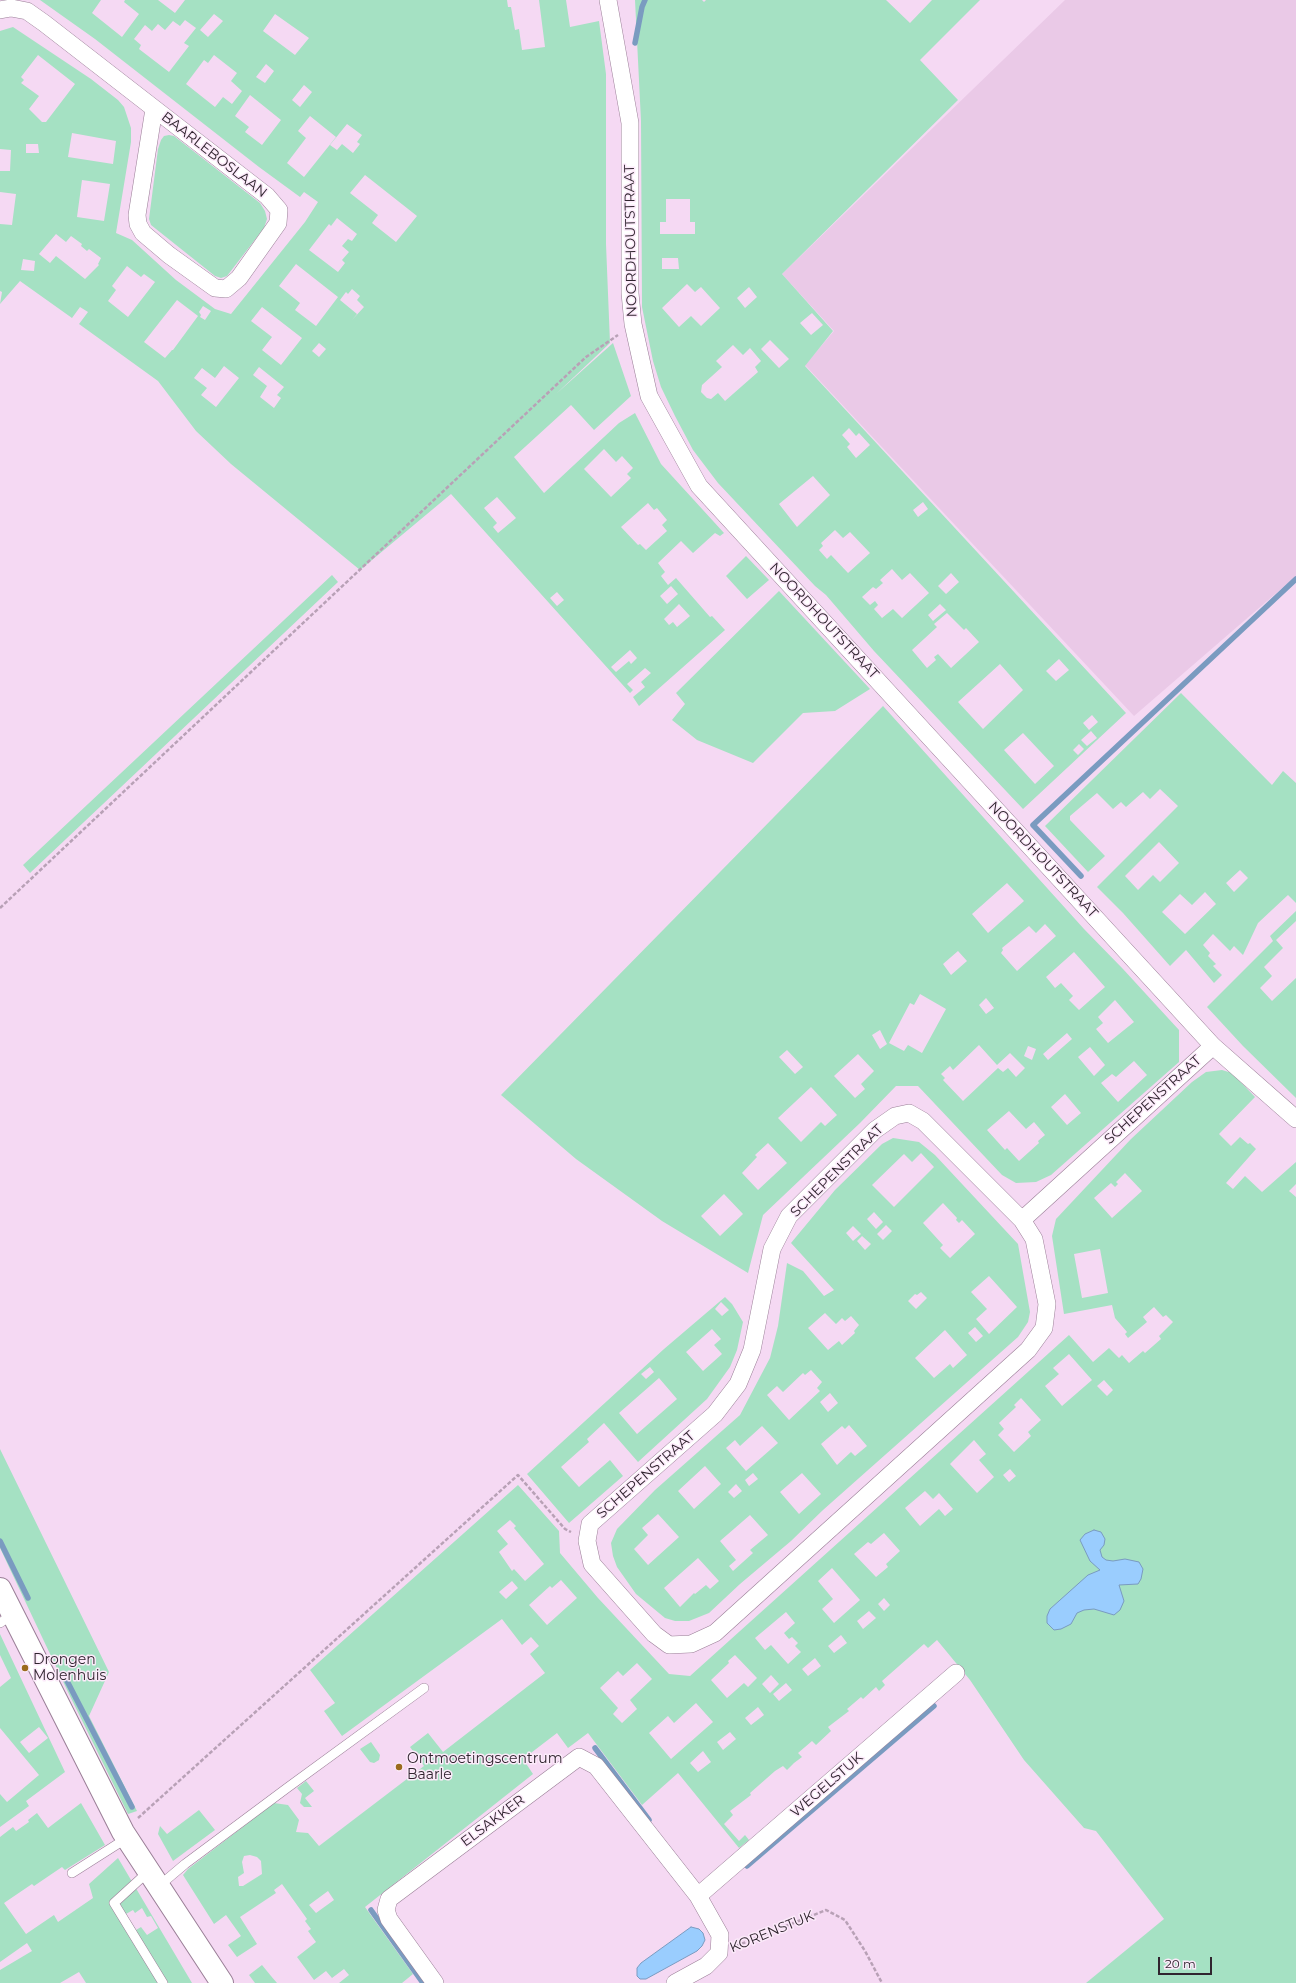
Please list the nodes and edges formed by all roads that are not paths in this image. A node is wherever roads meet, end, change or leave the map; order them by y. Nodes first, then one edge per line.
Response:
1 (608, 0) edge
2 (0, 10) edge
3 (154, 109) junction
4 (1213, 1046) junction
5 (1296, 1119) edge
6 (1022, 1220) junction
7 (0, 1589) edge
8 (6, 1619) edge
9 (956, 1673) dead end
10 (424, 1688) dead end
11 (125, 1835) junction
12 (72, 1873) dead end
13 (154, 1879) junction
14 (698, 1896) junction
15 (163, 1983) edge
16 (222, 1983) edge
17 (435, 1983) edge
18 (675, 1983) edge

1 - 4 street, NOORDHOUTSTRAAT
2 - 3 street, BAARLEBOSLAAN
3 - 3 street, BAARLEBOSLAAN
4 - 5 street, NOORDHOUTSTRAAT
4 - 6 street, SCHEPENSTRAAT
6 - 6 street, SCHEPENSTRAAT
7 - 8 main road
8 - 11 main road
9 - 14 street, WEGELSTUK
10 - 13 lane
11 - 12 lane
11 - 13 main road
13 - 15 lane
13 - 16 main road
14 - 17 street, ELSAKKER
14 - 18 street, ELSAKKER

